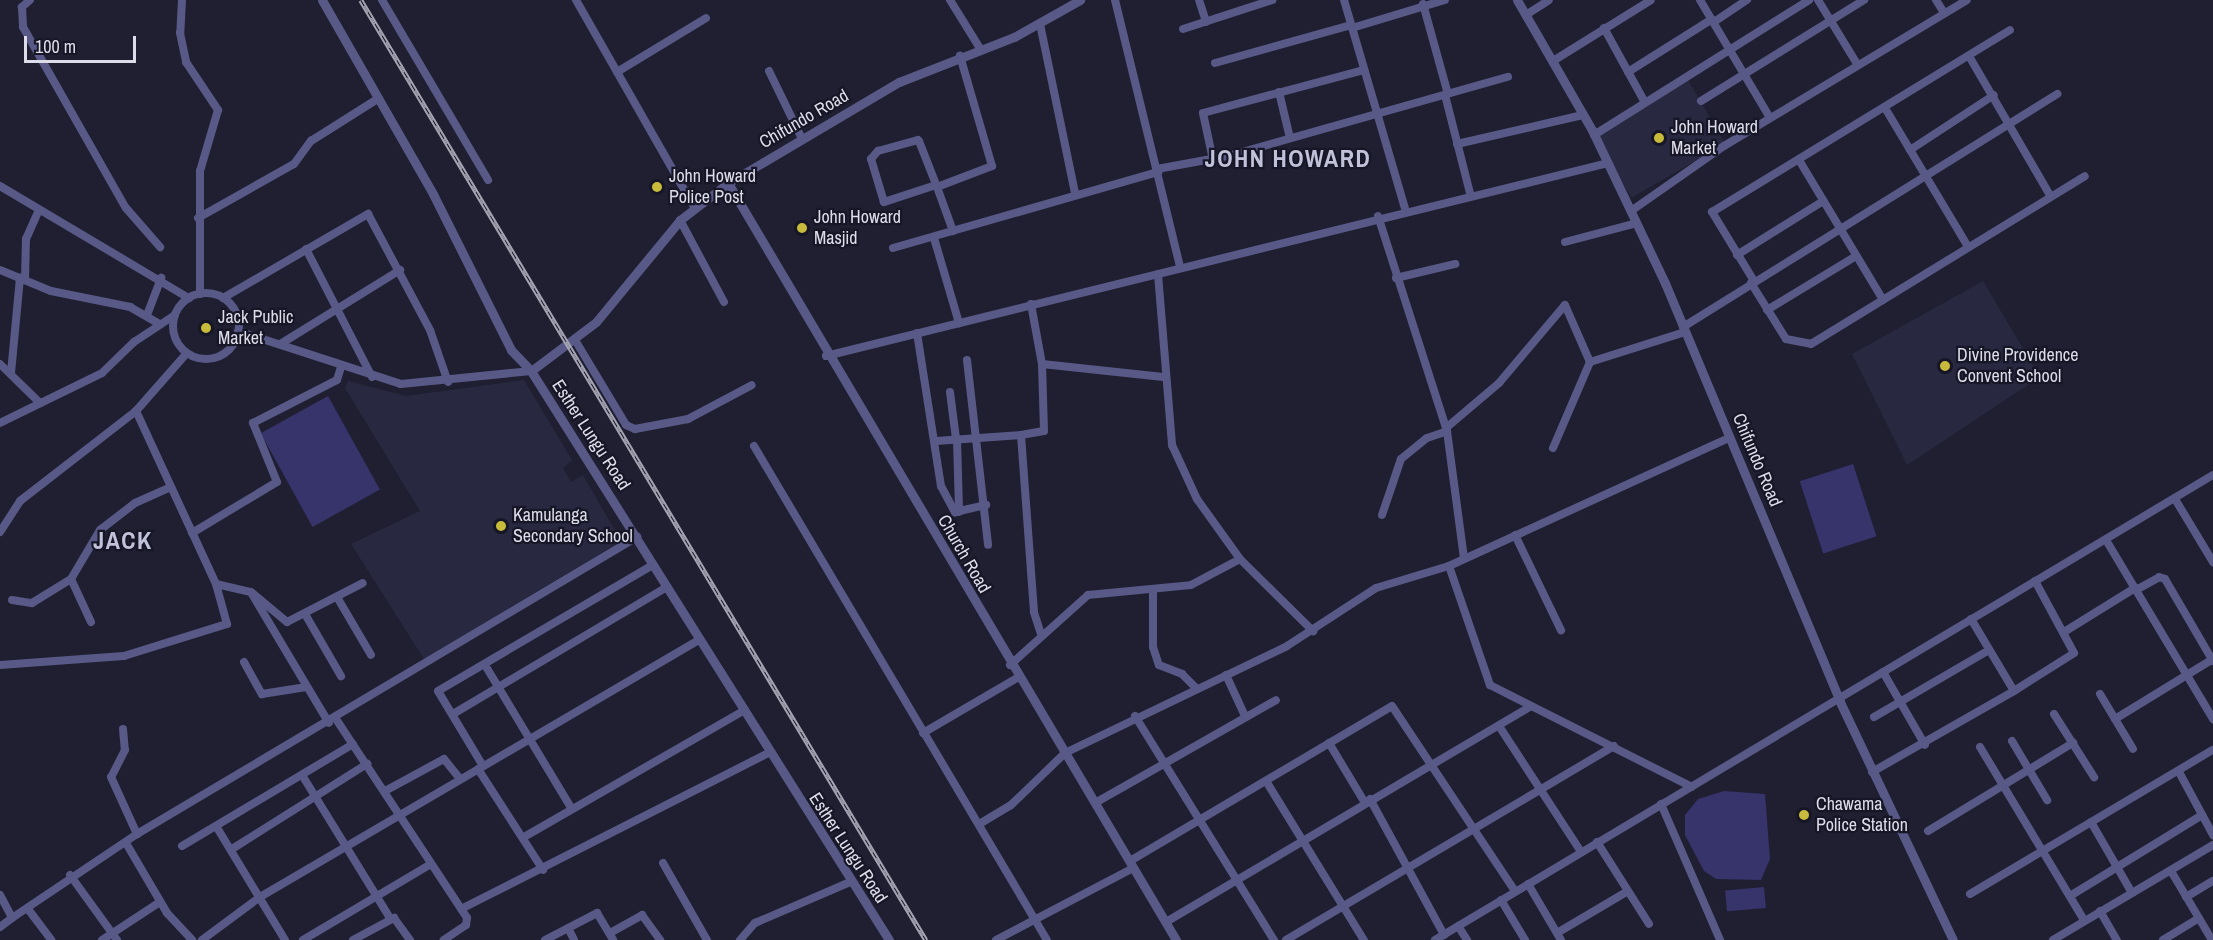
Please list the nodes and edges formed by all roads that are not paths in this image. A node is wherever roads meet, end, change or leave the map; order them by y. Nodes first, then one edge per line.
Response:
1 (30, 0) edge
2 (182, 0) edge
3 (322, 0) edge
4 (382, 0) edge
5 (576, 0) edge
6 (950, 0) edge
7 (1080, 0) edge
8 (1115, 0) edge
9 (1200, 0) edge
10 (1272, 0) edge
11 (1344, 0) edge
12 (1445, 0) edge
13 (1517, 0) edge
14 (1549, 0) edge
15 (1651, 0) edge
16 (1700, 0) edge
17 (1747, 0) edge
18 (1809, 0) edge
19 (1818, 0) edge
20 (1864, 0) edge
21 (1936, 0) edge
22 (1967, 0) edge
23 (1423, 4) junction
24 (1944, 13) junction
25 (1526, 15) junction
26 (706, 18) dead end
27 (1713, 21) junction
28 (1831, 21) junction
29 (1206, 22) junction
30 (1040, 24) junction
31 (1352, 27) junction
32 (1604, 28) junction
33 (1183, 29) dead end
34 (2010, 30) dead end
35 (1730, 48) junction
36 (981, 50) junction
37 (960, 56) junction
38 (1969, 56) junction
39 (1552, 61) junction
40 (1215, 63) dead end
41 (1857, 64) junction
42 (1364, 70) junction
43 (769, 71) dead end
44 (617, 72) junction
45 (1628, 72) junction
46 (1745, 74) junction
47 (1508, 77) dead end
48 (1279, 92) junction
49 (2058, 94) dead end
50 (1446, 95) junction
51 (1994, 95) junction
52 (379, 98) junction
53 (1643, 99) junction
54 (1701, 101) dead end
55 (1885, 108) junction
56 (1377, 113) junction
57 (1583, 115) junction
58 (1770, 118) junction
59 (2011, 124) junction
60 (1594, 135) junction
61 (1290, 138) junction
62 (802, 139) junction
63 (1457, 144) junction
64 (1911, 150) junction
65 (1213, 160) junction
66 (1799, 160) junction
67 (1608, 163) junction
68 (1158, 170) junction
69 (2085, 176) dead end
70 (1926, 178) junction
71 (488, 180) dead end
72 (728, 183) junction
73 (0, 186) edge
74 (937, 186) junction
75 (1075, 193) junction
76 (1470, 193) junction
77 (2050, 195) junction
78 (1823, 201) junction
79 (694, 207) junction
80 (1405, 208) junction
81 (1631, 211) junction
82 (38, 212) junction
83 (1378, 216) junction
84 (198, 218) junction
85 (680, 220) junction
86 (1637, 223) junction
87 (1840, 229) junction
88 (953, 231) junction
89 (934, 238) junction
90 (1565, 242) dead end
91 (1966, 245) junction
92 (160, 247) dead end
93 (893, 248) dead end
94 (306, 249) junction
95 (1737, 255) junction
96 (1856, 256) junction
97 (1455, 264) dead end
98 (1180, 267) junction
99 (0, 270) edge
100 (400, 270) junction
101 (1158, 274) junction
102 (23, 278) junction
103 (161, 278) junction
104 (1396, 278) junction
105 (1752, 282) junction
106 (200, 294) junction
107 (189, 298) junction
108 (223, 298) junction
109 (1883, 300) junction
110 (724, 302) dead end
111 (1031, 304) junction
112 (338, 305) junction
113 (1767, 310) junction
114 (147, 315) junction
115 (175, 315) junction
116 (959, 323) junction
117 (159, 324) junction
118 (1684, 330) junction
119 (238, 331) junction
120 (917, 333) junction
121 (574, 340) junction
122 (282, 343) junction
123 (187, 353) junction
124 (826, 356) junction
125 (967, 360) dead end
126 (1590, 362) junction
127 (0, 364) edge
128 (1042, 364) junction
129 (342, 367) junction
130 (531, 371) junction
131 (11, 374) junction
132 (372, 377) junction
133 (1163, 377) junction
134 (448, 382) junction
135 (752, 385) dead end
136 (950, 392) dead end
137 (40, 403) junction
138 (136, 411) junction
139 (0, 423) edge
140 (1446, 430) junction
141 (1021, 435) junction
142 (979, 436) junction
143 (1729, 438) junction
144 (957, 439) junction
145 (936, 441) junction
146 (754, 446) dead end
147 (1553, 448) dead end
148 (2213, 475) edge
149 (171, 487) junction
150 (2175, 499) junction
151 (986, 505) junction
152 (959, 512) junction
153 (1382, 515) dead end
154 (0, 532) edge
155 (192, 533) junction
156 (1515, 535) junction
157 (637, 537) junction
158 (2106, 540) junction
159 (988, 545) dead end
160 (1240, 559) junction
161 (1464, 560) junction
162 (2213, 562) edge
163 (653, 565) junction
164 (1449, 566) junction
165 (71, 579) junction
166 (2035, 581) junction
167 (363, 583) dead end
168 (216, 584) junction
169 (667, 586) junction
170 (1154, 589) junction
171 (2136, 589) junction
172 (251, 592) junction
173 (337, 597) junction
174 (12, 600) dead end
175 (305, 614) junction
176 (1971, 619) junction
177 (91, 622) dead end
178 (1561, 630) dead end
179 (1313, 631) junction
180 (2064, 632) junction
181 (1041, 634) junction
182 (699, 640) junction
183 (1989, 650) junction
184 (371, 655) dead end
185 (2213, 660) edge
186 (244, 662) dead end
187 (0, 665) edge
188 (485, 665) junction
189 (1010, 665) junction
190 (1883, 672) junction
191 (341, 675) dead end
192 (1226, 675) junction
193 (2187, 676) junction
194 (1017, 678) junction
195 (306, 687) junction
196 (499, 687) junction
197 (1196, 688) junction
198 (2014, 691) junction
199 (2100, 694) dead end
200 (1276, 700) dead end
201 (1840, 702) junction
202 (1900, 702) junction
203 (1531, 706) junction
204 (745, 710) junction
205 (453, 714) junction
206 (2054, 714) dead end
207 (1135, 716) junction
208 (1245, 716) junction
209 (1874, 717) dead end
210 (2115, 719) junction
211 (2213, 719) edge
212 (332, 721) junction
213 (1499, 726) junction
214 (123, 729) dead end
215 (923, 733) junction
216 (529, 738) junction
217 (2012, 741) dead end
218 (1329, 743) junction
219 (2073, 743) junction
220 (353, 744) junction
221 (1925, 745) junction
222 (1614, 746) junction
223 (1980, 747) dead end
224 (2133, 748) dead end
225 (2213, 750) edge
226 (770, 752) junction
227 (1065, 753) junction
228 (1165, 761) junction
229 (367, 764) junction
230 (1432, 764) junction
231 (480, 767) junction
232 (2029, 769) junction
233 (1872, 772) junction
234 (2179, 772) junction
235 (302, 775) junction
236 (2094, 777) dead end
237 (460, 779) junction
238 (1266, 781) junction
239 (2003, 784) junction
240 (1692, 787) junction
241 (1541, 790) junction
242 (385, 791) junction
243 (315, 795) junction
244 (2047, 800) dead end
245 (1368, 801) junction
246 (1095, 803) junction
247 (1661, 804) junction
248 (572, 809) junction
249 (400, 815) junction
250 (2202, 815) junction
251 (1200, 819) junction
252 (2091, 822) junction
253 (981, 823) junction
254 (216, 826) junction
255 (1473, 829) junction
256 (1928, 831) dead end
257 (137, 834) junction
258 (2213, 836) edge
259 (524, 837) junction
260 (1302, 841) junction
261 (1597, 842) junction
262 (126, 843) junction
263 (2213, 845) edge
264 (182, 846) dead end
265 (346, 848) junction
266 (232, 849) junction
267 (1581, 852) junction
268 (2043, 852) junction
269 (431, 864) junction
270 (663, 864) dead end
271 (1131, 864) junction
272 (2117, 867) junction
273 (1409, 869) junction
274 (543, 870) junction
275 (2171, 871) junction
276 (70, 875) junction
277 (1237, 879) junction
278 (2213, 881) edge
279 (850, 882) junction
280 (1528, 884) junction
281 (1515, 891) junction
282 (1628, 891) junction
283 (2132, 892) junction
284 (1970, 894) dead end
285 (0, 895) edge
286 (376, 896) junction
287 (2070, 896) junction
288 (260, 897) junction
289 (2186, 897) junction
290 (1501, 900) junction
291 (160, 902) junction
292 (1343, 906) junction
293 (28, 909) junction
294 (461, 909) junction
295 (2100, 911) junction
296 (12, 918) junction
297 (390, 918) junction
298 (2199, 918) junction
299 (1035, 919) junction
300 (2084, 921) junction
301 (1166, 922) junction
302 (1649, 924) dead end
303 (1458, 926) junction
304 (0, 927) edge
305 (568, 928) junction
306 (1444, 935) junction
307 (115, 937) edge
308 (611, 937) edge
309 (1557, 937) edge
310 (2174, 937) edge
311 (51, 940) edge
312 (102, 940) edge
313 (192, 940) edge
314 (202, 940) edge
315 (285, 940) edge
316 (303, 940) edge
317 (353, 940) edge
318 (410, 940) edge
319 (444, 940) edge
320 (545, 940) edge
321 (574, 940) edge
322 (660, 940) edge
323 (707, 940) edge
324 (740, 940) edge
325 (889, 940) edge
326 (996, 940) edge
327 (1047, 940) edge
328 (1176, 940) edge
329 (1274, 940) edge
330 (1286, 940) edge
331 (1364, 940) edge
332 (1435, 940) edge
333 (1467, 940) edge
334 (1525, 940) edge
335 (1720, 940) edge
336 (1952, 940) edge
337 (2053, 940) edge
338 (2117, 940) edge
339 (2163, 940) edge
340 (2212, 940) edge

1 - 92 street
2 - 84 street
3 - 52 street, Esther Lungu Road
4 - 71 street
5 - 44 street
6 - 36 street
7 - 30 street, Chifundo Road
8 - 68 street
9 - 29 street
10 - 29 street
11 - 31 street
12 - 23 street
13 - 25 street, Chifundo Road
14 - 25 street
15 - 32 street
16 - 27 street
17 - 27 street
18 - 35 street
19 - 28 street
20 - 28 street
21 - 24 street
22 - 24 street
23 - 31 street
23 - 50 street
24 - 41 street
25 - 39 street, Chifundo Road
26 - 44 street
27 - 35 street
27 - 45 street
28 - 41 street
28 - 46 street
29 - 33 street
30 - 36 street, Chifundo Road
30 - 75 street
31 - 40 street
31 - 42 street
32 - 39 street
32 - 45 street
34 - 38 street
35 - 46 street
35 - 53 street
36 - 37 street, Chifundo Road
37 - 62 street, Chifundo Road
37 - 74 street
38 - 51 street
38 - 55 street
39 - 57 street, Chifundo Road
41 - 58 street
42 - 48 street
42 - 56 street
43 - 62 street
44 - 79 street
45 - 53 street
46 - 54 street
46 - 58 street
47 - 50 street
48 - 61 street
48 - 65 street
49 - 59 street
50 - 56 street
50 - 63 street
51 - 59 street
51 - 64 street
52 - 84 street
52 - 130 street, Esther Lungu Road
53 - 60 street
55 - 64 street
55 - 66 street
56 - 61 street
56 - 80 street
57 - 60 street, Chifundo Road
57 - 63 street
58 - 81 street
59 - 70 street
59 - 77 street
60 - 67 street, Chifundo Road
61 - 65 street
62 - 72 street, Chifundo Road
63 - 76 street
64 - 70 street
65 - 68 street
66 - 78 street
66 - 95 street
67 - 76 street
67 - 81 street, Chifundo Road
68 - 75 street
68 - 98 street
69 - 77 street
70 - 87 street
70 - 91 street
72 - 79 street, Chifundo Road
72 - 124 street, Church Road
73 - 82 street
74 - 74 street
74 - 88 street
75 - 88 street
76 - 80 street
77 - 91 street
78 - 87 street
78 - 95 street
79 - 85 street, Chifundo Road
80 - 83 street
81 - 86 street, Chifundo Road
82 - 102 street
82 - 103 street
83 - 98 street
83 - 104 street
84 - 106 street
85 - 110 street
85 - 121 street, Chifundo Road
86 - 90 street
86 - 118 street, Chifundo Road
87 - 96 street
87 - 105 street
88 - 89 street
89 - 93 street
89 - 116 street
91 - 109 street
94 - 100 street
94 - 108 street
94 - 112 street
95 - 105 street
96 - 109 street
96 - 113 street
97 - 104 street
98 - 101 street
99 - 102 street
100 - 112 street
100 - 134 street
101 - 111 street
101 - 133 street
102 - 114 street
102 - 131 street
103 - 107 street
103 - 114 street
104 - 140 street
105 - 113 street
105 - 118 street
106 - 107 street
106 - 108 street
107 - 115 street
108 - 119 street
109 - 113 street
111 - 116 street
111 - 128 street
112 - 122 street
112 - 132 street
114 - 117 street
115 - 117 street
115 - 123 street
116 - 120 street
117 - 137 street
118 - 126 street
118 - 143 street, Chifundo Road
119 - 122 street
119 - 123 street
120 - 124 street
120 - 145 street
121 - 130 street, Chifundo Road
121 - 135 street
122 - 129 street
123 - 138 street
124 - 189 street, Church Road
125 - 142 street
126 - 140 street
126 - 147 street
127 - 131 street
128 - 133 street
128 - 141 street
129 - 132 street
129 - 155 street
130 - 134 street
130 - 157 street, Esther Lungu Road
131 - 137 street
132 - 134 street
133 - 160 street
136 - 144 street
137 - 139 street
138 - 149 street
138 - 154 street
140 - 153 street
140 - 161 street
141 - 142 street
141 - 181 street
142 - 144 street
142 - 151 street
143 - 156 street
143 - 201 street, Chifundo Road
144 - 145 street
144 - 152 street
145 - 152 street
146 - 215 street
148 - 150 street
149 - 155 street
149 - 165 street
150 - 158 street
150 - 162 street
151 - 152 street
151 - 159 street
155 - 168 street
156 - 161 street
156 - 178 street
157 - 163 street, Esther Lungu Road
157 - 212 street
158 - 166 street
158 - 171 street
160 - 170 street
160 - 179 street
161 - 164 street
163 - 169 street, Esther Lungu Road
163 - 188 street
164 - 179 street
164 - 203 street
165 - 174 street
165 - 177 street
166 - 176 street
166 - 180 street
167 - 173 street
168 - 172 street
168 - 187 street
169 - 182 street, Esther Lungu Road
169 - 196 street
170 - 181 street
170 - 197 street
171 - 180 street
171 - 185 street
171 - 193 street
172 - 175 street
172 - 195 street
173 - 175 street
173 - 184 street
175 - 191 street
176 - 183 street
176 - 190 street
179 - 192 street
180 - 198 street
181 - 189 street
182 - 204 street, Esther Lungu Road
182 - 216 street
183 - 198 street
183 - 202 street
185 - 193 street
186 - 195 street
188 - 196 street
188 - 205 street
189 - 194 street, Church Road
190 - 201 street
190 - 202 street
192 - 197 street
192 - 208 street
193 - 210 street
193 - 211 street
194 - 215 street
194 - 227 street, Church Road
195 - 212 street
196 - 205 street
196 - 216 street
197 - 207 street
198 - 221 street
199 - 210 street
200 - 208 street
201 - 233 street, Chifundo Road
201 - 240 street
202 - 209 street
202 - 221 street
203 - 213 street
203 - 222 street
204 - 226 street, Esther Lungu Road
204 - 248 street
205 - 231 street
206 - 219 street
207 - 227 street
207 - 228 street
208 - 228 street
210 - 224 street
212 - 220 street
212 - 257 street
213 - 230 street
213 - 241 street
214 - 257 street
215 - 253 street
216 - 231 street
216 - 248 street
217 - 232 street
218 - 230 street
218 - 238 street
218 - 245 street
219 - 232 street
219 - 236 street
220 - 229 street
220 - 235 street
221 - 233 street
222 - 240 street
222 - 241 street
223 - 239 street
225 - 234 street
226 - 274 street
226 - 279 street, Esther Lungu Road
227 - 246 street, Church Road
227 - 253 street
228 - 246 street
228 - 251 street
229 - 242 street
229 - 243 street
230 - 245 street
230 - 255 street
231 - 237 street
231 - 259 street
232 - 239 street
232 - 244 street
233 - 336 street, Chifundo Road
234 - 250 street
234 - 252 street
235 - 243 street
235 - 254 street
237 - 242 street
237 - 249 street
238 - 251 street
238 - 260 street
239 - 256 street
239 - 268 street
240 - 247 street
241 - 255 street
241 - 267 street
242 - 249 street
243 - 265 street
243 - 266 street
245 - 260 street
245 - 273 street
246 - 271 street, Church Road
247 - 261 street
247 - 335 street
248 - 259 street
249 - 265 street
249 - 269 street
250 - 258 street
250 - 272 street
251 - 271 street
251 - 277 street
252 - 268 street
252 - 272 street
253 - 299 street
254 - 264 street
254 - 266 street
255 - 273 street
255 - 281 street
257 - 262 street
259 - 274 street
260 - 277 street
260 - 292 street
261 - 267 street
261 - 282 street
262 - 276 street
262 - 291 street
263 - 275 street
265 - 286 street
265 - 288 street
266 - 288 street
267 - 280 street
268 - 284 street
268 - 287 street
269 - 286 street
269 - 294 street
270 - 323 street
271 - 299 street
271 - 301 street, Church Road
272 - 283 street
272 - 287 street
273 - 292 street
273 - 306 street
274 - 294 street
275 - 283 street
275 - 289 street
276 - 293 street
276 - 307 street
277 - 301 street
277 - 329 street
278 - 289 street
279 - 324 street
279 - 325 street, Esther Lungu Road
280 - 281 street
280 - 309 street
281 - 290 street
282 - 302 street
282 - 309 street
283 - 295 street
285 - 296 street
286 - 297 street
286 - 316 street
287 - 300 street
288 - 314 street
288 - 315 street
289 - 298 street
290 - 303 street
290 - 334 street
291 - 307 street
291 - 313 street
292 - 330 street
292 - 331 street
293 - 296 street
293 - 311 street
294 - 319 street
295 - 300 street
295 - 338 street
296 - 304 street
297 - 317 street
297 - 318 street
298 - 310 street
298 - 340 street
299 - 326 street
299 - 327 street
300 - 337 street
301 - 328 street, Church Road
303 - 306 street
303 - 333 street
305 - 308 street
305 - 320 street
305 - 321 street
306 - 332 street
307 - 312 street
308 - 322 street
310 - 339 street

